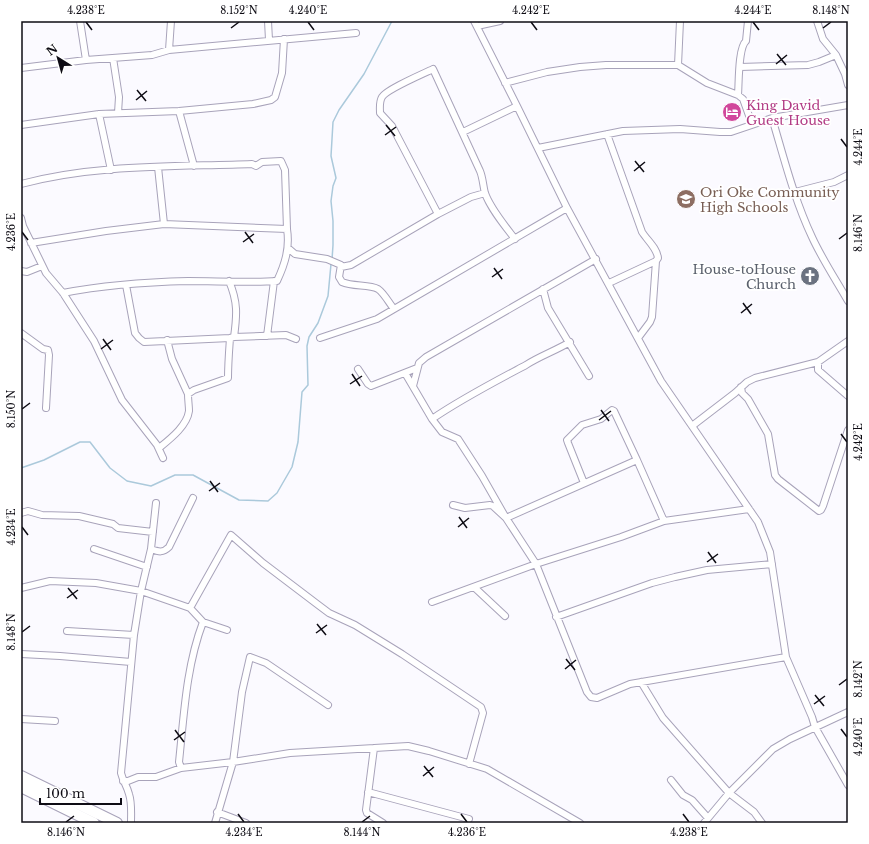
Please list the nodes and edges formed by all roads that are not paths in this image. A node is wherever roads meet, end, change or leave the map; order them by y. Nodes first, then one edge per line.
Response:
1 (80, 21) edge
2 (171, 21) edge
3 (268, 21) edge
4 (500, 21) edge
5 (680, 21) edge
6 (748, 21) edge
7 (817, 21) edge
8 (475, 24) edge
9 (356, 33) dead end
10 (284, 39) junction
11 (269, 40) junction
12 (169, 50) junction
13 (836, 55) junction
14 (113, 58) junction
15 (86, 60) junction
16 (678, 65) junction
17 (740, 67) junction
18 (21, 68) edge
19 (505, 83) junction
20 (848, 85) edge
21 (738, 95) junction
22 (848, 105) edge
23 (517, 106) junction
24 (179, 111) junction
25 (118, 113) junction
26 (99, 114) junction
27 (772, 118) junction
28 (21, 124) edge
29 (752, 124) junction
30 (463, 132) junction
31 (607, 134) junction
32 (538, 148) junction
33 (194, 166) junction
34 (158, 167) junction
35 (111, 170) junction
36 (848, 175) edge
37 (21, 184) edge
38 (795, 192) junction
39 (485, 193) junction
40 (567, 208) junction
41 (438, 214) junction
42 (21, 218) edge
43 (164, 224) junction
44 (287, 229) junction
45 (515, 239) junction
46 (31, 243) junction
47 (288, 248) junction
48 (596, 259) junction
49 (656, 261) junction
50 (42, 266) junction
51 (341, 267) junction
52 (21, 271) edge
53 (229, 281) junction
54 (274, 281) junction
55 (609, 283) junction
56 (126, 285) junction
57 (543, 289) junction
58 (63, 293) junction
59 (848, 301) edge
60 (394, 309) junction
61 (21, 333) edge
62 (268, 336) junction
63 (232, 338) junction
64 (320, 338) dead end
65 (638, 338) junction
66 (296, 339) dead end
67 (167, 340) junction
68 (848, 341) edge
69 (570, 342) junction
70 (818, 362) junction
71 (417, 368) junction
72 (358, 369) dead end
73 (405, 373) junction
74 (589, 376) dead end
75 (413, 386) junction
76 (742, 390) junction
77 (188, 394) junction
78 (848, 396) edge
79 (46, 408) dead end
80 (432, 420) junction
81 (692, 426) junction
82 (848, 430) edge
83 (159, 448) junction
84 (163, 458) dead end
85 (638, 460) junction
86 (584, 483) junction
87 (193, 498) dead end
88 (156, 503) dead end
89 (453, 504) dead end
90 (749, 509) junction
91 (21, 513) edge
92 (506, 518) junction
93 (664, 520) junction
94 (153, 532) junction
95 (94, 549) dead end
96 (151, 549) junction
97 (536, 564) junction
98 (772, 564) junction
99 (147, 567) junction
100 (474, 586) junction
101 (21, 588) edge
102 (141, 592) junction
103 (432, 602) dead end
104 (190, 608) junction
105 (505, 616) dead end
106 (556, 617) junction
107 (203, 622) junction
108 (227, 630) dead end
109 (67, 631) dead end
110 (134, 635) junction
111 (21, 654) edge
112 (786, 657) junction
113 (131, 662) junction
114 (641, 682) junction
115 (328, 705) dead end
116 (848, 712) edge
117 (21, 719) edge
118 (55, 721) dead end
119 (814, 727) junction
120 (374, 748) junction
121 (233, 762) junction
122 (469, 764) junction
123 (181, 768) junction
124 (21, 776) edge
125 (671, 780) dead end
126 (123, 781) junction
127 (848, 785) edge
128 (21, 787) edge
129 (368, 792) junction
130 (729, 793) junction
131 (218, 812) junction
132 (469, 820) dead end
133 (706, 821) edge
134 (94, 823) edge
135 (117, 823) edge
136 (131, 823) edge
137 (214, 823) edge
138 (246, 823) edge
139 (383, 823) edge
140 (580, 823) edge
141 (762, 823) edge

1 - 15 street
2 - 12 street
3 - 11 street
4 - 8 street
5 - 16 street
6 - 17 street
7 - 13 street
8 - 19 street
9 - 10 street
10 - 11 street
10 - 24 street
11 - 12 street
12 - 14 street
13 - 17 street
13 - 20 street
14 - 15 street
14 - 25 street
15 - 18 street
16 - 19 street
16 - 21 street
17 - 21 street
19 - 23 street
21 - 29 street
22 - 27 street
23 - 30 street
23 - 32 street
24 - 25 street
24 - 33 street
25 - 26 street
26 - 28 street
26 - 35 street
27 - 29 street
27 - 38 street
29 - 31 street
30 - 39 street
30 - 41 street
31 - 32 street
31 - 49 street
32 - 40 street
33 - 34 street
33 - 44 street
34 - 35 street
34 - 43 street
35 - 37 street
36 - 38 street
38 - 59 street
39 - 41 street
39 - 45 street
40 - 45 street
40 - 48 street
41 - 51 street
42 - 46 street
43 - 44 street
43 - 46 street
44 - 47 street
45 - 60 street
46 - 50 street
47 - 51 street
47 - 54 street
48 - 55 street
48 - 57 street
49 - 55 street
49 - 65 street
50 - 52 street
50 - 58 street
51 - 60 street
53 - 54 street
53 - 56 street
53 - 63 street
54 - 62 street
55 - 65 street
56 - 58 street
56 - 67 street
57 - 69 street
57 - 71 street
58 - 83 street
60 - 64 street
61 - 79 street
62 - 63 street
62 - 66 street
63 - 67 street
63 - 77 street
65 - 81 street
67 - 77 street
68 - 70 street
69 - 74 street
69 - 80 street
70 - 76 street
70 - 78 street
71 - 73 street
71 - 75 street
72 - 73 street
73 - 75 street
75 - 80 street
76 - 81 street
76 - 82 street
77 - 83 street
80 - 92 street
81 - 90 street
83 - 84 street
85 - 86 street
85 - 86 street
85 - 93 street
86 - 92 street
87 - 96 street
88 - 94 street
89 - 92 street
90 - 93 street
90 - 98 street
91 - 94 street
92 - 97 street
93 - 97 street
94 - 96 street
95 - 99 street
96 - 99 street
97 - 100 street
97 - 106 street
98 - 106 street
98 - 112 street
99 - 102 street
100 - 103 street
100 - 105 street
101 - 102 street
102 - 104 street
102 - 110 street
104 - 107 street
104 - 122 street
106 - 114 street
107 - 108 street
107 - 123 street
109 - 110 street
110 - 113 street
111 - 113 street
112 - 114 street
112 - 119 street
113 - 126 street
114 - 130 street
115 - 121 street
116 - 119 street
117 - 118 street
119 - 127 street
119 - 130 street
120 - 121 street
120 - 122 street
120 - 129 street
121 - 123 street
121 - 131 street
122 - 140 street
123 - 126 street
124 - 135 main road
125 - 133 street
126 - 136 street
128 - 134 main road
129 - 132 street
129 - 139 street
130 - 133 street
130 - 141 street
131 - 137 street
131 - 138 street

